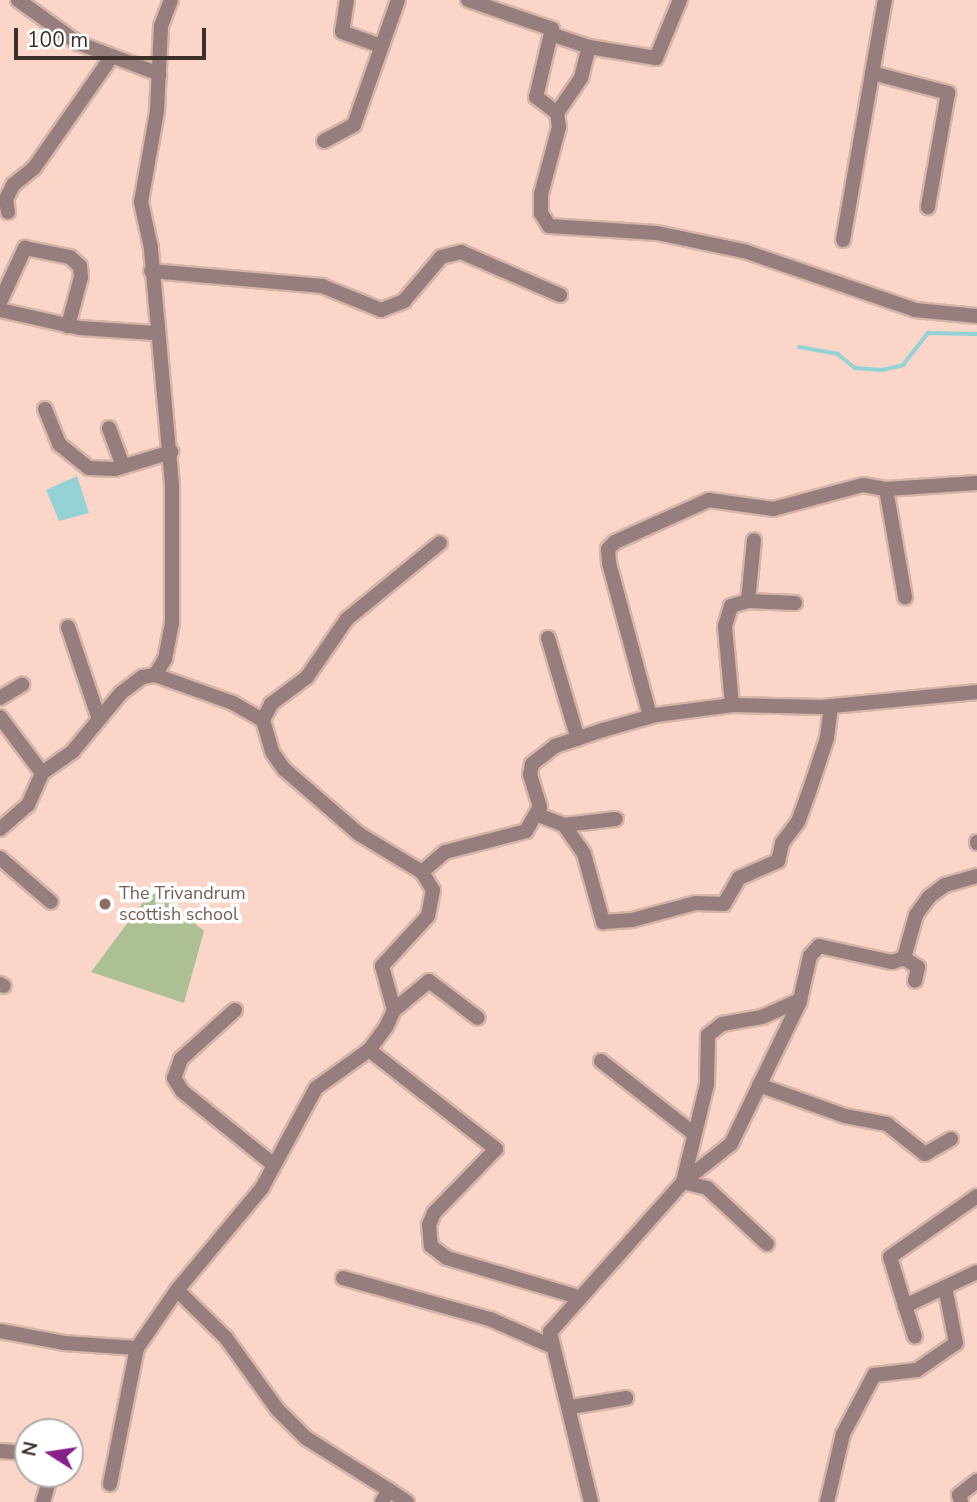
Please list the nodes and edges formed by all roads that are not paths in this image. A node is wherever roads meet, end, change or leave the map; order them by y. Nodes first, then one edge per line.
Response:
1 (18, 0) edge
2 (171, 0) edge
3 (347, 0) edge
4 (398, 0) edge
5 (468, 0) edge
6 (680, 0) edge
7 (885, 0) edge
8 (551, 34) junction
9 (381, 46) junction
10 (589, 47) junction
11 (112, 56) junction
12 (872, 73) junction
13 (159, 74) junction
14 (557, 113) junction
15 (324, 141) dead end
16 (928, 207) dead end
17 (8, 212) dead end
18 (843, 240) dead end
19 (151, 271) junction
20 (560, 295) dead end
21 (0, 302) edge
22 (0, 310) edge
23 (977, 316) edge
24 (68, 326) junction
25 (155, 333) junction
26 (45, 409) dead end
27 (109, 428) dead end
28 (171, 452) junction
29 (123, 466) junction
30 (977, 483) edge
31 (886, 489) junction
32 (754, 540) dead end
33 (440, 543) dead end
34 (905, 597) dead end
35 (748, 601) junction
36 (795, 603) dead end
37 (68, 627) dead end
38 (548, 638) dead end
39 (155, 675) junction
40 (22, 685) dead end
41 (977, 692) edge
42 (0, 698) edge
43 (732, 705) junction
44 (831, 706) junction
45 (650, 716) junction
46 (0, 717) edge
47 (99, 719) junction
48 (263, 720) junction
49 (578, 738) junction
50 (42, 773) junction
51 (538, 815) junction
52 (616, 819) dead end
53 (564, 825) junction
54 (0, 829) edge
55 (0, 858) edge
56 (422, 872) junction
57 (977, 876) edge
58 (51, 902) dead end
59 (904, 958) junction
60 (915, 981) dead end
61 (800, 1000) junction
62 (235, 1010) dead end
63 (394, 1010) junction
64 (478, 1017) dead end
65 (369, 1051) junction
66 (600, 1061) dead end
67 (759, 1085) junction
68 (694, 1134) junction
69 (951, 1139) dead end
70 (274, 1165) junction
71 (683, 1182) junction
72 (977, 1196) edge
73 (767, 1244) dead end
74 (977, 1272) edge
75 (343, 1278) dead end
76 (944, 1287) junction
77 (177, 1290) junction
78 (579, 1297) junction
79 (905, 1306) junction
80 (0, 1331) edge
81 (915, 1336) dead end
82 (551, 1346) junction
83 (136, 1348) junction
84 (626, 1398) dead end
85 (571, 1406) junction
86 (977, 1481) edge
87 (110, 1484) dead end
88 (385, 1496) edge
89 (407, 1502) edge
90 (591, 1502) edge
91 (827, 1502) edge
92 (961, 1502) edge

1 - 11 street
2 - 13 street
3 - 9 street
4 - 9 street
5 - 8 street
6 - 10 street
7 - 12 street
8 - 10 street
8 - 14 street
9 - 15 street
10 - 14 street
11 - 13 street
11 - 17 street
12 - 16 street
12 - 18 street
13 - 19 street
14 - 23 street
19 - 20 street
19 - 25 street
21 - 24 street
22 - 24 street
24 - 25 street
25 - 28 street
26 - 29 street
27 - 29 street
28 - 29 street
28 - 39 street
30 - 31 street
31 - 34 street
31 - 45 street
32 - 35 street
33 - 48 street
35 - 36 street
35 - 43 street
37 - 47 street
38 - 49 street
39 - 47 street
39 - 48 street
40 - 42 street
41 - 44 street
43 - 44 street
43 - 45 street
44 - 53 street
45 - 49 street
46 - 50 street
47 - 50 street
48 - 56 street
49 - 51 street
50 - 54 street
51 - 53 street
51 - 56 street
52 - 53 street
55 - 58 street
56 - 63 street
57 - 59 street
59 - 60 street
59 - 61 street
61 - 67 street
61 - 68 street
62 - 70 street
63 - 64 street
63 - 65 street
65 - 70 street
65 - 78 street
66 - 68 street
67 - 69 street
67 - 71 street
68 - 71 street
70 - 77 street
71 - 73 street
71 - 78 street
72 - 79 street
74 - 76 street
75 - 82 street
76 - 79 street
76 - 91 street
77 - 83 street
77 - 88 street
78 - 82 street
79 - 81 street
80 - 83 street
82 - 85 street
83 - 87 street
84 - 85 street
85 - 90 street
86 - 92 street
88 - 89 street

